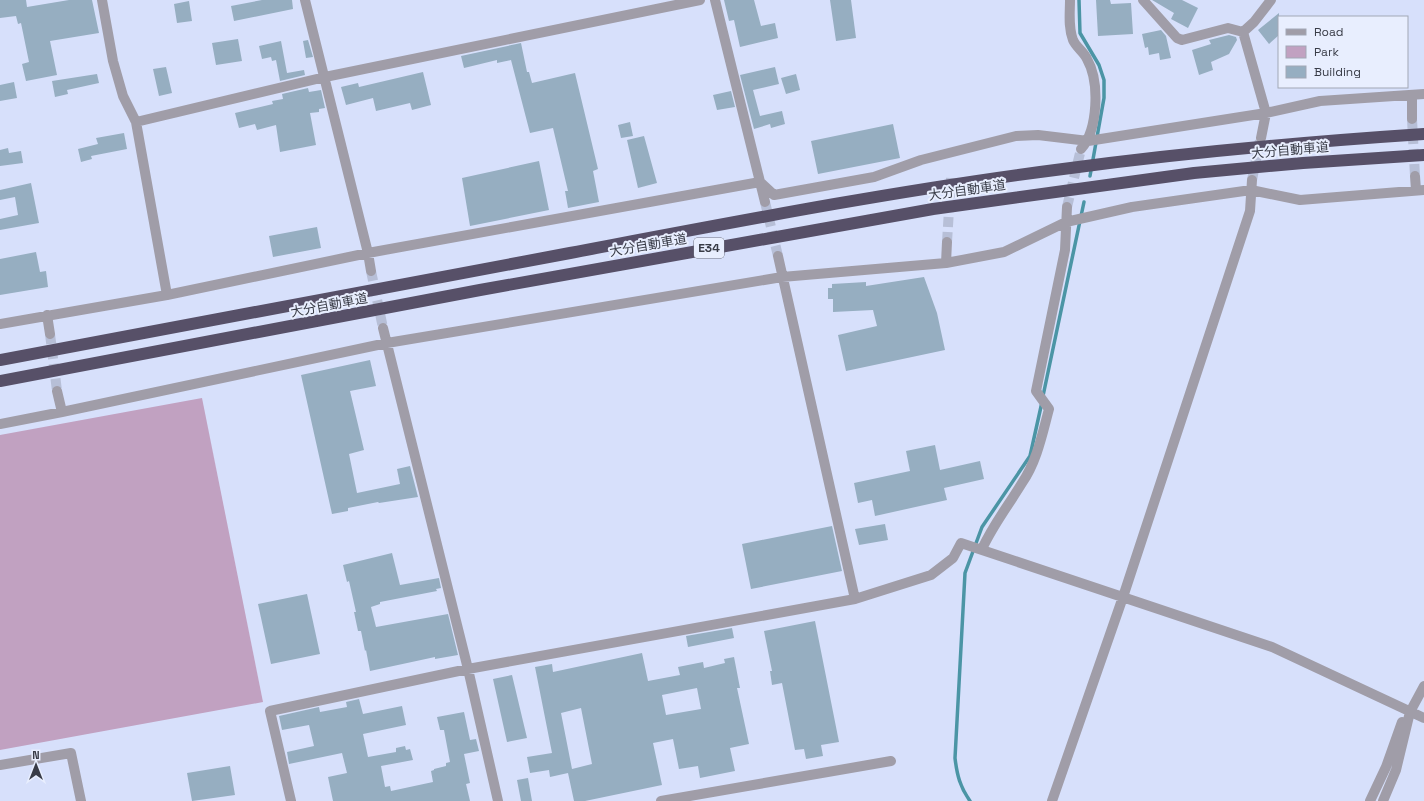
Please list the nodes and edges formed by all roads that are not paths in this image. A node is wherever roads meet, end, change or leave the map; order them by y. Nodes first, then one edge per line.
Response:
1 (102, 0) edge
2 (305, 0) edge
3 (700, 0) edge
4 (715, 0) edge
5 (1070, 0) edge
6 (1143, 0) edge
7 (1271, 0) edge
8 (1242, 32) junction
9 (325, 77) junction
10 (1424, 94) edge
11 (1412, 95) junction
12 (1266, 113) junction
13 (1412, 119) tunnel mouth
14 (136, 122) junction
15 (1424, 134) edge
16 (1261, 138) tunnel mouth
17 (1094, 140) junction
18 (1081, 149) tunnel mouth
19 (1424, 154) edge
20 (1415, 176) tunnel mouth
21 (760, 182) junction
22 (1252, 185) junction
23 (1420, 190) edge
24 (765, 202) tunnel mouth
25 (1067, 207) tunnel mouth
26 (1070, 220) junction
27 (947, 242) tunnel mouth
28 (368, 253) junction
29 (778, 256) tunnel mouth
30 (946, 263) junction
31 (371, 271) tunnel mouth
32 (782, 277) junction
33 (167, 295) junction
34 (47, 315) junction
35 (0, 324) edge
36 (384, 328) tunnel mouth
37 (50, 334) tunnel mouth
38 (387, 343) junction
39 (0, 360) edge
40 (0, 381) edge
41 (57, 391) tunnel mouth
42 (62, 412) junction
43 (0, 424) edge
44 (980, 548) junction
45 (1123, 597) junction
46 (855, 599) junction
47 (468, 669) junction
48 (1424, 686) edge
49 (1408, 711) junction
50 (1424, 718) edge
51 (891, 761) dead end
52 (0, 765) edge
53 (81, 801) edge
54 (291, 801) edge
55 (498, 801) edge
56 (661, 801) edge
57 (1052, 801) edge
58 (1370, 801) edge
59 (1383, 801) edge

1 - 14 street
2 - 9 street
3 - 9 street
4 - 21 street
5 - 17 street
6 - 8 street
7 - 8 street
8 - 12 street
9 - 14 street
9 - 28 street
10 - 11 street
11 - 12 street
11 - 13 street
12 - 16 street
12 - 17 street
14 - 33 street
15 - 39 highway, 大分自動車道 / E34
17 - 18 street
17 - 21 street
19 - 40 highway, 大分自動車道 / E34
20 - 23 street
21 - 24 street
21 - 28 street
22 - 23 street
22 - 26 street
22 - 45 street
25 - 26 street
26 - 30 street
26 - 44 street
27 - 30 street
28 - 31 street
28 - 33 street
29 - 32 street
30 - 32 street
32 - 38 street
32 - 46 street
33 - 34 street
34 - 35 street
34 - 37 street
36 - 38 street
38 - 42 street
38 - 47 street
41 - 42 street
42 - 43 street
44 - 45 street
44 - 46 street
45 - 49 street
45 - 57 street
46 - 47 street
47 - 54 street
47 - 55 street
48 - 49 street
49 - 50 street
49 - 58 street
49 - 59 street
51 - 56 street
52 - 53 street

